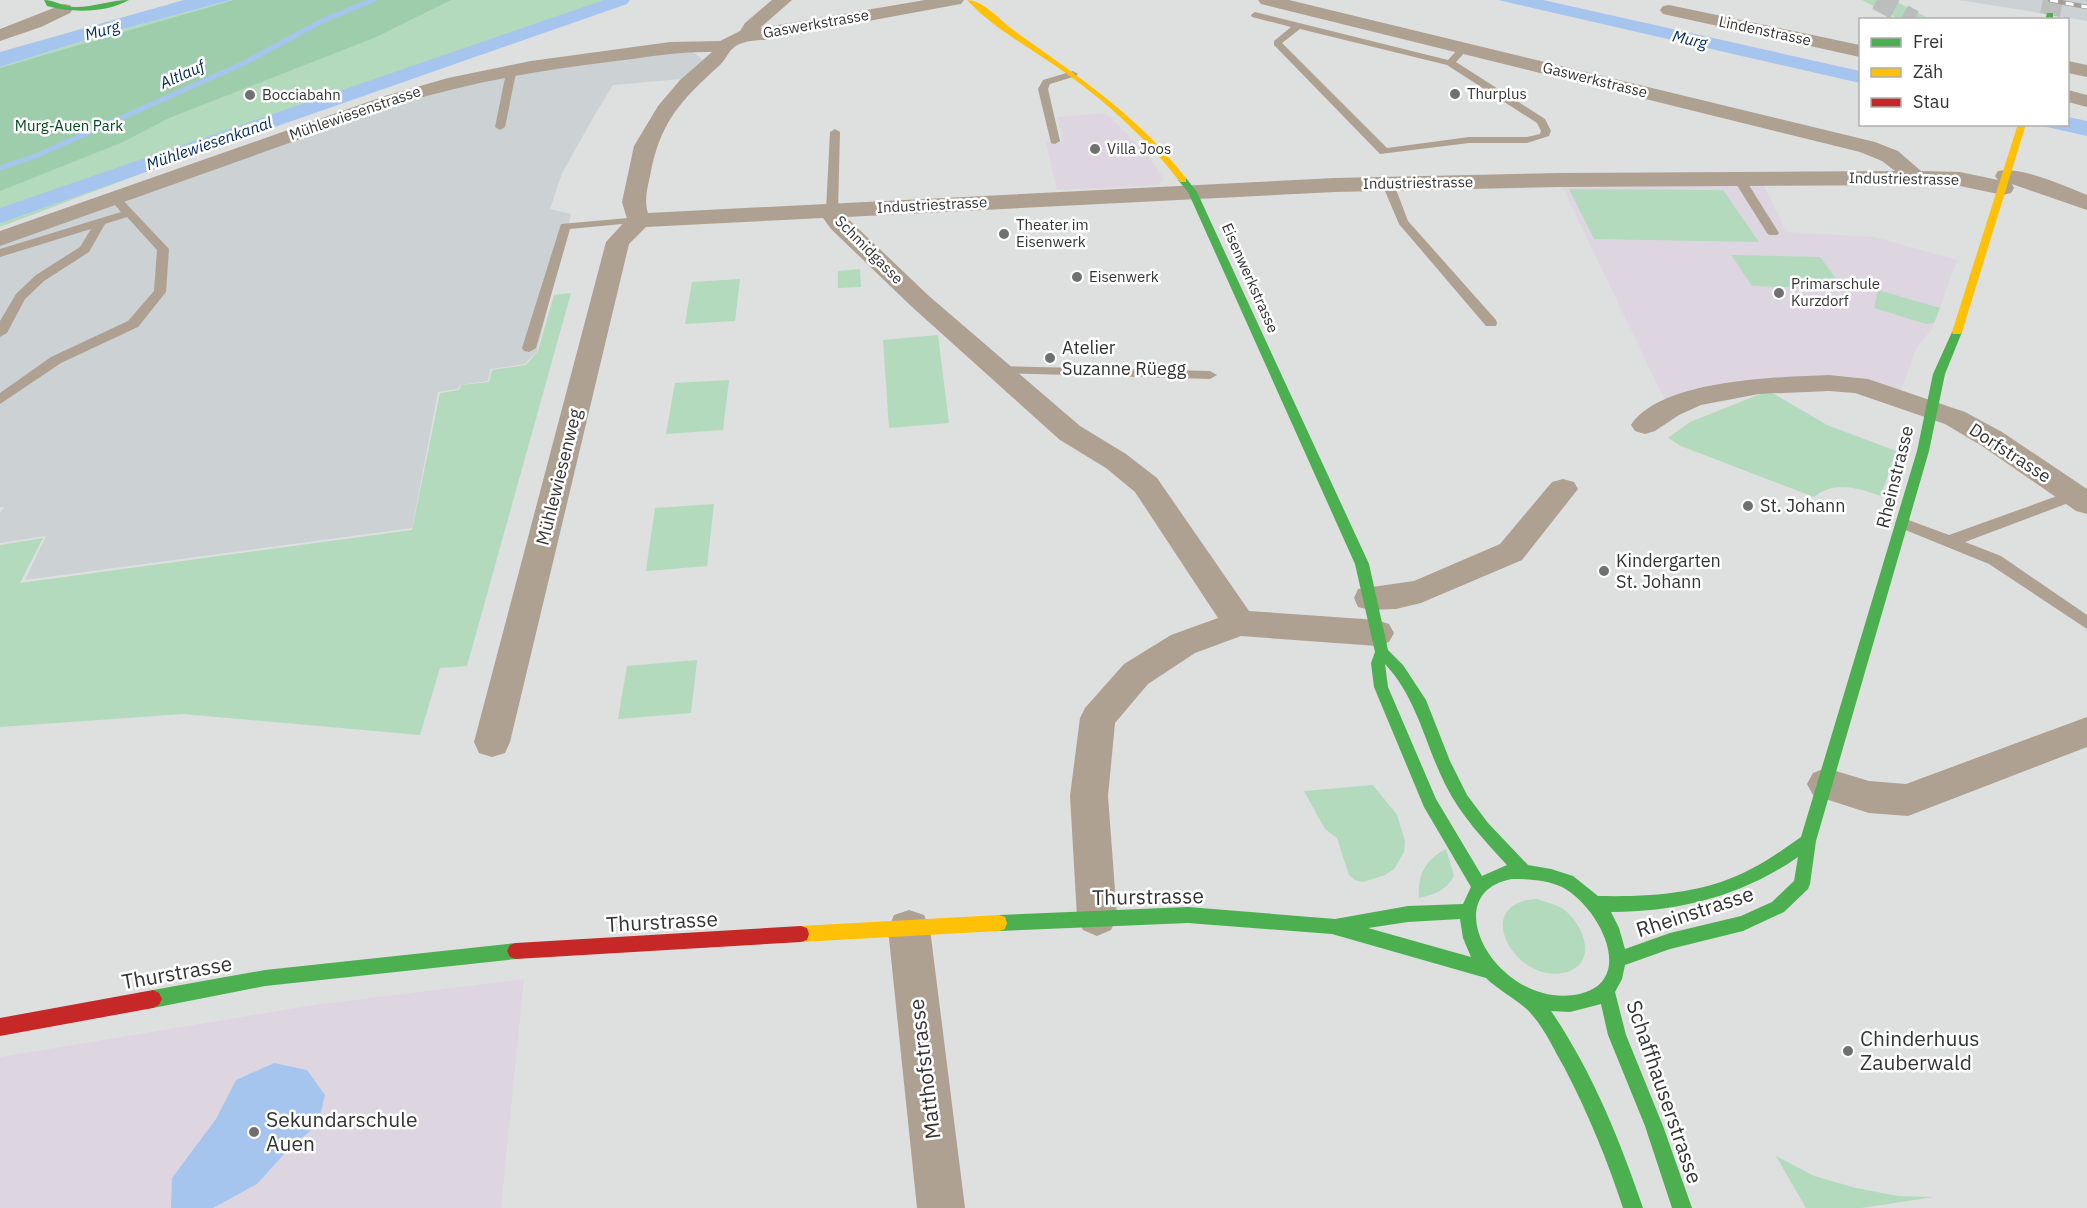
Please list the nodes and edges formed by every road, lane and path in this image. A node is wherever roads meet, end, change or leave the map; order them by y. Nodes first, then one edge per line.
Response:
1 (125, 0) edge
2 (783, 0) edge
3 (971, 0) edge
4 (950, 1) edge
5 (56, 5) edge
6 (1261, 7) edge
7 (1669, 10) dead end
8 (1299, 25) junction
9 (748, 34) junction
10 (0, 35) edge
11 (723, 47) junction
12 (1464, 48) junction
13 (1859, 51) edge
14 (1450, 63) junction
15 (2069, 67) edge
16 (512, 68) junction
17 (2087, 71) edge
18 (1073, 74) junction
19 (2069, 96) edge
20 (2087, 101) edge
21 (500, 127) dead end
22 (2021, 128) edge
23 (835, 132) dead end
24 (1055, 141) dead end
25 (1915, 178) junction
26 (1738, 179) junction
27 (2004, 182) junction
28 (1388, 184) junction
29 (1192, 192) junction
30 (2087, 203) edge
31 (122, 205) junction
32 (832, 211) junction
33 (639, 220) junction
34 (101, 221) junction
35 (1773, 233) dead end
36 (0, 238) edge
37 (0, 253) edge
38 (1491, 323) dead end
39 (0, 333) edge
40 (529, 348) dead end
41 (999, 370) junction
42 (1210, 375) dead end
43 (0, 400) edge
44 (1930, 409) junction
45 (1645, 425) dead end
46 (1563, 489) dead end
47 (2081, 500) edge
48 (1903, 523) junction
49 (1950, 541) junction
50 (1370, 598) junction
51 (1239, 623) junction
52 (2087, 623) edge
53 (1379, 642) junction
54 (2087, 732) edge
55 (492, 742) dead end
56 (1826, 784) junction
57 (1808, 841) junction
58 (1522, 870) junction
59 (1480, 887) junction
60 (1596, 904) junction
61 (1468, 911) junction
62 (1097, 917) junction
63 (1332, 926) junction
64 (909, 929) junction
65 (1619, 959) junction
66 (1490, 971) junction
67 (1606, 990) junction
68 (1530, 999) junction
69 (0, 1027) edge
70 (941, 1208) edge
71 (1633, 1208) edge
72 (1682, 1208) edge

1 - 5 main road
2 - 9 street
3 - 18 main road, Eisenwerkstrasse
4 - 9 street, Gaswerkstrasse
5 - 10 street
6 - 8 lane
6 - 12 street, Gaswerkstrasse
7 - 13 street, Lindenstrasse
8 - 14 lane
8 - 14 lane
9 - 11 street
11 - 16 street, Mühlewiesenstrasse
11 - 33 street
12 - 14 lane
12 - 25 street, Gaswerkstrasse
15 - 17 street
16 - 21 lane
16 - 31 street, Mühlewiesenstrasse
18 - 24 lane
18 - 29 main road, Eisenwerkstrasse
19 - 20 street
22 - 27 main road, Rheinstrasse
23 - 32 lane
25 - 26 street, Industriestrasse
25 - 27 street, Industriestrasse
26 - 28 street, Industriestrasse
26 - 35 lane
27 - 30 street, Industriestrasse
27 - 44 main road, Rheinstrasse
28 - 29 street, Industriestrasse
28 - 38 lane
29 - 32 street, Industriestrasse
29 - 50 main road, Eisenwerkstrasse
31 - 34 lane
31 - 36 street, Mühlewiesenstrasse
31 - 43 lane
32 - 33 street, Schmidgasse
32 - 41 street, Schmidgasse
33 - 40 lane
33 - 55 street, Mühlewiesenweg
34 - 37 lane
34 - 39 lane
41 - 42 lane
41 - 51 street, Schmidgasse
44 - 45 street, Dorfstrasse
44 - 47 street, Dorfstrasse
44 - 48 main road, Rheinstrasse
46 - 50 street
47 - 49 lane
48 - 49 lane
48 - 56 main road, Rheinstrasse
49 - 52 lane
50 - 53 main road, Eisenwerkstrasse
51 - 53 street
51 - 62 street
53 - 58 main road
53 - 59 main road, Eisenwerkstrasse
54 - 56 street
56 - 57 main road, Rheinstrasse
57 - 60 main road, Rheinstrasse
57 - 65 main road, Rheinstrasse
58 - 59 main road
58 - 60 main road
59 - 61 main road
60 - 65 main road
61 - 63 main road, Thurstrasse
61 - 66 main road
62 - 63 main road, Thurstrasse
62 - 64 main road, Thurstrasse
63 - 66 main road, Thurstrasse
64 - 69 main road, Thurstrasse
64 - 70 street, Matthofstrasse
65 - 67 main road
66 - 68 main road
67 - 68 main road
67 - 72 main road, Schaffhauserstrasse
68 - 71 main road

